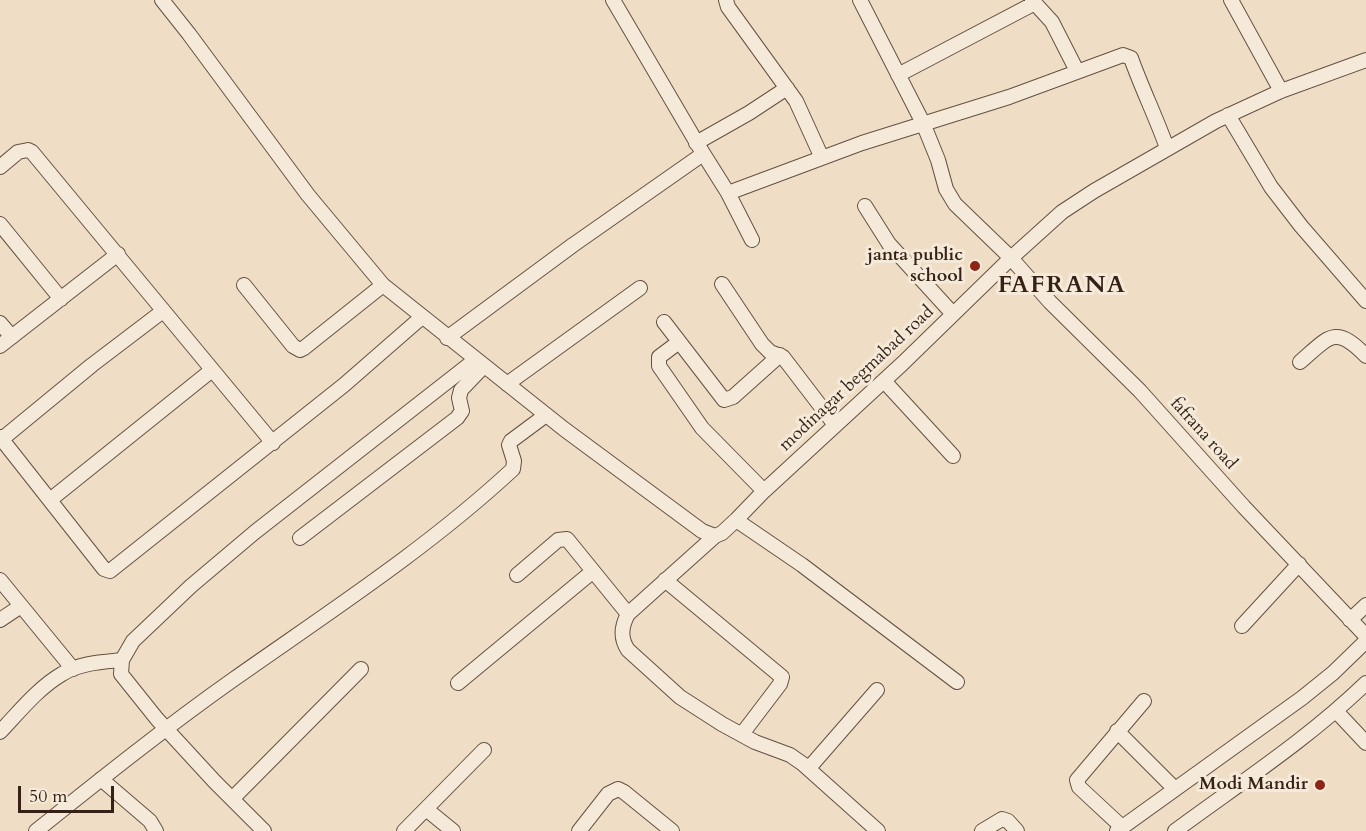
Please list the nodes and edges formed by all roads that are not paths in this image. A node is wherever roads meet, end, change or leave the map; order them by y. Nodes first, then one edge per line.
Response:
1 (162, 0) edge
2 (613, 0) edge
3 (726, 0) edge
4 (860, 0) edge
5 (1231, 0) edge
6 (1033, 2) edge
7 (1366, 60) edge
8 (1077, 71) junction
9 (898, 75) junction
10 (787, 88) junction
11 (1281, 91) junction
12 (1228, 115) junction
13 (923, 123) junction
14 (700, 148) junction
15 (1167, 148) junction
16 (822, 158) junction
17 (0, 166) edge
18 (728, 193) junction
19 (865, 206) dead end
20 (0, 224) edge
21 (752, 240) dead end
22 (118, 254) junction
23 (1011, 258) junction
24 (722, 284) dead end
25 (243, 285) dead end
26 (383, 285) junction
27 (640, 288) dead end
28 (61, 298) junction
29 (1366, 301) edge
30 (163, 311) junction
31 (953, 314) junction
32 (422, 317) junction
33 (0, 322) edge
34 (664, 322) dead end
35 (12, 337) junction
36 (447, 338) junction
37 (679, 342) junction
38 (0, 346) edge
39 (780, 355) junction
40 (1366, 356) edge
41 (1300, 362) dead end
42 (480, 363) junction
43 (212, 370) junction
44 (884, 381) junction
45 (507, 384) junction
46 (542, 410) junction
47 (835, 425) junction
48 (1, 438) edge
49 (273, 443) junction
50 (952, 456) dead end
51 (764, 491) junction
52 (50, 500) junction
53 (736, 520) junction
54 (715, 536) junction
55 (300, 538) dead end
56 (1299, 564) junction
57 (592, 572) junction
58 (517, 574) dead end
59 (0, 580) edge
60 (664, 580) junction
61 (1366, 605) edge
62 (21, 606) junction
63 (628, 614) junction
64 (0, 620) edge
65 (1350, 620) junction
66 (1242, 626) dead end
67 (1366, 636) edge
68 (1366, 641) edge
69 (122, 660) junction
70 (73, 669) junction
71 (361, 669) dead end
72 (957, 682) dead end
73 (458, 683) dead end
74 (1366, 683) edge
75 (877, 690) dead end
76 (1144, 701) dead end
77 (1336, 711) junction
78 (166, 729) junction
79 (1118, 731) junction
80 (0, 732) edge
81 (742, 734) junction
82 (1366, 743) edge
83 (484, 750) dead end
84 (809, 768) junction
85 (101, 779) junction
86 (1175, 789) junction
87 (232, 799) junction
88 (426, 809) junction
89 (1119, 829) edge
90 (36, 831) edge
91 (156, 831) edge
92 (264, 831) edge
93 (404, 831) edge
94 (453, 831) edge
95 (579, 831) edge
96 (672, 831) edge
97 (878, 831) edge
98 (982, 831) edge
99 (1017, 831) edge
100 (1175, 831) edge

1 - 26 street
2 - 14 street
3 - 10 street
4 - 9 street, fafrana road
5 - 11 street
6 - 8 street
6 - 9 street
7 - 11 street, modinagar begmabad road
8 - 13 street
8 - 15 street
9 - 13 street, fafrana road
10 - 14 street
10 - 16 street
11 - 12 street, modinagar begmabad road
12 - 15 street, modinagar begmabad road
12 - 29 street
13 - 16 street
13 - 23 street, fafrana road
14 - 18 street
14 - 36 street
15 - 23 street, modinagar begmabad road
16 - 18 street
17 - 22 street
18 - 21 street
19 - 31 street
20 - 28 street
22 - 28 street
22 - 30 street
23 - 31 street, modinagar begmabad road
23 - 56 street, fafrana road
24 - 39 street
25 - 26 street
26 - 32 street
27 - 45 street
28 - 35 street
30 - 43 street
30 - 48 street
31 - 44 street, modinagar begmabad road
32 - 36 street
32 - 49 street
33 - 35 street
34 - 37 street
35 - 38 street
36 - 42 street
37 - 39 street
37 - 51 street
39 - 47 street
40 - 41 street
42 - 45 street
42 - 55 street
42 - 69 street
43 - 49 street
43 - 52 street
44 - 47 street, modinagar begmabad road
44 - 50 street
45 - 46 street
46 - 54 street
46 - 78 street
47 - 51 street, modinagar begmabad road
48 - 52 street
49 - 52 street
51 - 53 street, modinagar begmabad road
53 - 54 street, modinagar begmabad road
53 - 72 street
54 - 60 street, modinagar begmabad road
56 - 65 street, fafrana road
56 - 66 street
57 - 58 street
57 - 63 street
57 - 73 street
59 - 62 street
60 - 63 street, modinagar begmabad road
60 - 81 street
61 - 65 street
62 - 64 street
62 - 70 street
63 - 81 street
65 - 67 street, fafrana road
68 - 86 street
69 - 70 street
69 - 78 street
70 - 80 street
71 - 87 street
74 - 77 street
75 - 84 street
76 - 79 street
77 - 82 street
77 - 100 street
78 - 85 street
78 - 87 street
79 - 86 street
79 - 89 street
81 - 84 street
83 - 88 street
84 - 97 street
85 - 90 street
85 - 91 street
86 - 89 street
87 - 92 street
88 - 93 street
88 - 94 street
95 - 96 street
98 - 99 street

